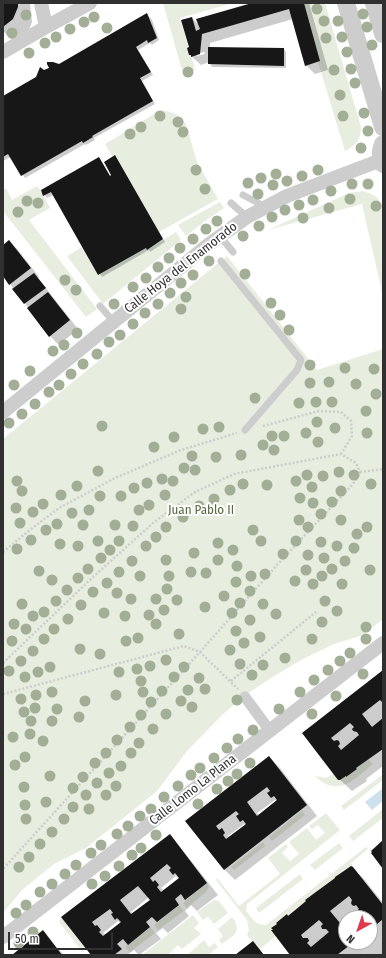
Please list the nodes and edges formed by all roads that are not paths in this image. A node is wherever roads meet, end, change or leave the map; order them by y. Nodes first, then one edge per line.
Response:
1 (41, 3) edge
2 (90, 3) edge
3 (346, 3) edge
4 (374, 3) edge
5 (46, 27) junction
6 (383, 34) edge
7 (3, 52) edge
8 (383, 127) edge
9 (382, 156) edge
10 (243, 195) dead end
11 (231, 203) dead end
12 (266, 207) junction
13 (247, 217) junction
14 (220, 236) junction
15 (233, 252) dead end
16 (221, 261) dead end
17 (100, 306) dead end
18 (114, 322) junction
19 (3, 412) edge
20 (245, 430) road end
21 (383, 643) edge
22 (245, 697) road end
23 (270, 731) junction
24 (3, 937) edge
25 (383, 947) edge
26 (373, 955) edge

1 - 5 street
2 - 5 street
3 - 8 street
4 - 6 street
5 - 7 street
9 - 12 street, Calle Hoya del Enamorado
10 - 12 lane
11 - 13 lane
12 - 13 street, Calle Hoya del Enamorado
13 - 14 street, Calle Hoya del Enamorado
14 - 15 lane
14 - 18 street, Calle Hoya del Enamorado
16 - 20 lane
17 - 18 lane
18 - 19 street, Calle Hoya del Enamorado
21 - 23 street, Calle Lomo La Plana
22 - 23 street
23 - 24 street, Calle Lomo La Plana
25 - 26 street

